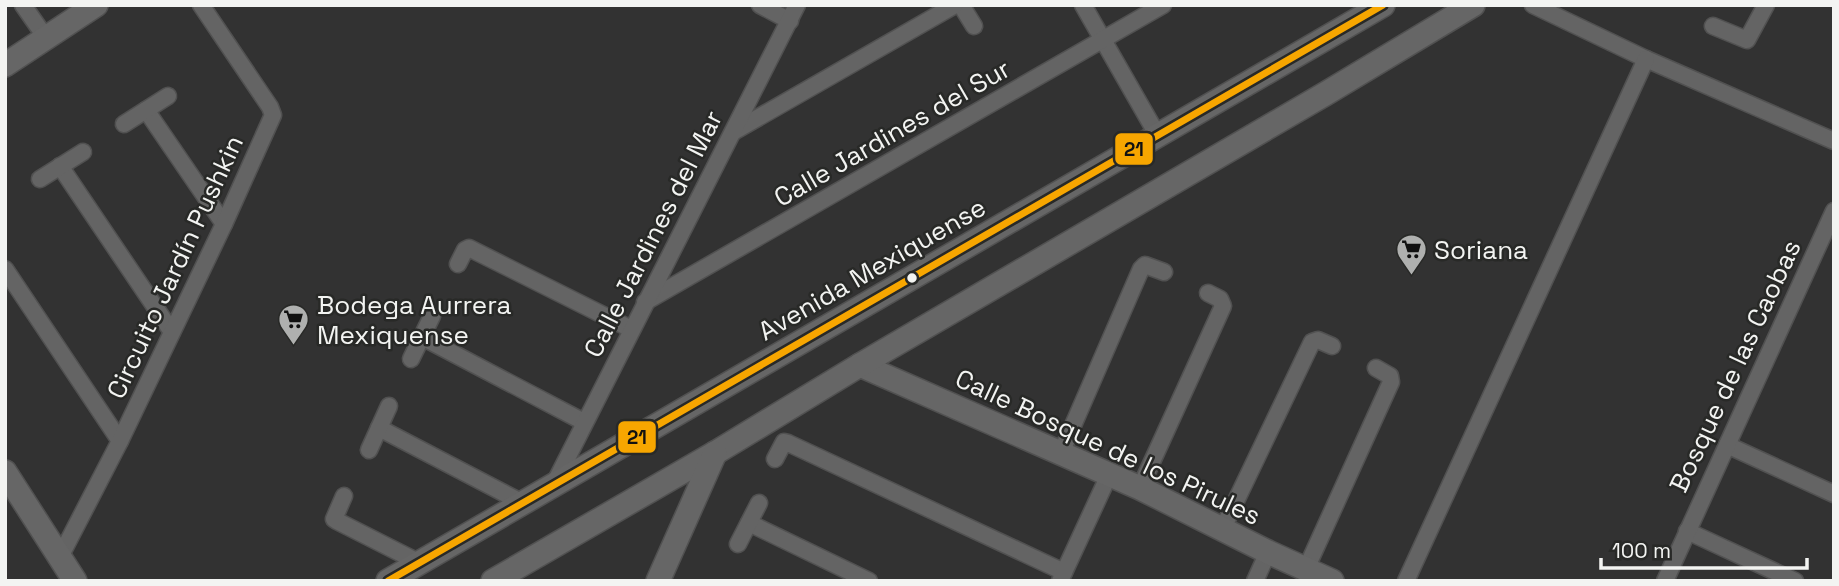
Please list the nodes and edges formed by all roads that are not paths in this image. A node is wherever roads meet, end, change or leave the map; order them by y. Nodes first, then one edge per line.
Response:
1 (23, 5) edge
2 (96, 5) edge
3 (201, 5) edge
4 (761, 5) edge
5 (955, 5) edge
6 (961, 5) edge
7 (1083, 5) edge
8 (1383, 5) edge
9 (1473, 5) edge
10 (1533, 5) edge
11 (1766, 5) edge
12 (1159, 6) edge
13 (793, 13) edge
14 (974, 26) dead end
15 (1713, 26) dead end
16 (46, 38) junction
17 (1103, 41) junction
18 (1646, 60) junction
19 (5, 65) edge
20 (168, 96) dead end
21 (146, 110) junction
22 (124, 124) dead end
23 (733, 132) junction
24 (1158, 136) junction
25 (1834, 141) edge
26 (83, 152) dead end
27 (60, 166) junction
28 (40, 179) dead end
29 (1834, 211) edge
30 (223, 224) junction
31 (458, 264) dead end
32 (5, 269) edge
33 (1164, 272) dead end
34 (1208, 293) dead end
35 (645, 302) junction
36 (432, 316) dead end
37 (631, 329) junction
38 (172, 332) junction
39 (422, 337) junction
40 (1332, 346) dead end
41 (411, 359) dead end
42 (860, 365) junction
43 (1376, 368) dead end
44 (389, 406) dead end
45 (584, 422) junction
46 (379, 428) junction
47 (120, 441) junction
48 (1727, 445) junction
49 (369, 450) dead end
50 (715, 453) junction
51 (1061, 453) junction
52 (775, 459) dead end
53 (5, 472) edge
54 (1109, 475) junction
55 (553, 486) junction
56 (1140, 488) junction
57 (1834, 494) edge
58 (344, 496) dead end
59 (759, 502) dead end
60 (523, 503) junction
61 (749, 523) junction
62 (1223, 528) junction
63 (1686, 531) junction
64 (738, 544) dead end
65 (1268, 552) junction
66 (60, 557) junction
67 (420, 563) junction
68 (1306, 569) junction
69 (1062, 576) edge
70 (75, 581) edge
71 (388, 581) edge
72 (493, 581) edge
73 (658, 581) edge
74 (869, 581) edge
75 (1255, 581) edge
76 (1332, 581) edge
77 (1406, 581) edge
78 (1665, 581) edge
79 (1795, 581) edge

1 - 16 street
2 - 16 main road
3 - 30 street, Circuito Jardín Pushkin
4 - 13 street
5 - 23 street
6 - 14 street
7 - 17 street
8 - 24 main road, Avenida Mexiquense
9 - 42 main road
10 - 18 street
11 - 15 street
12 - 17 street, Calle Jardines del Sur
13 - 23 street, Calle Jardines del Mar
16 - 19 main road
17 - 24 street
17 - 35 street, Calle Jardines del Sur
18 - 25 street
18 - 77 street
20 - 21 street
21 - 22 street
21 - 30 street
23 - 35 street, Calle Jardines del Mar
24 - 55 main road, Avenida Mexiquense
26 - 27 street
27 - 28 street
27 - 38 street
29 - 48 street, Bosque de las Caobas
30 - 38 street, Circuito Jardín Pushkin
31 - 37 street
32 - 47 street
33 - 51 street
34 - 56 street
35 - 37 street, Calle Jardines del Mar
36 - 39 street
37 - 45 street, Calle Jardines del Mar
38 - 47 street, Circuito Jardín Pushkin
39 - 41 street
39 - 45 street
40 - 62 street
42 - 50 main road
42 - 51 main road, Calle Bosque de los Pirules
43 - 68 street
44 - 46 street
45 - 55 street, Calle Jardines del Mar
46 - 49 street
46 - 60 street
47 - 66 street, Circuito Jardín Pushkin
48 - 57 street
48 - 63 street, Bosque de las Caobas
50 - 72 main road
50 - 73 main road
51 - 54 main road, Calle Bosque de los Pirules
52 - 69 street
53 - 66 main road
54 - 56 main road, Calle Bosque de los Pirules
54 - 69 street
55 - 60 main road, Avenida Mexiquense
56 - 62 main road, Calle Bosque de los Pirules
58 - 67 street
59 - 61 street
60 - 67 main road, Avenida Mexiquense
61 - 64 street
61 - 74 street
62 - 65 main road, Calle Bosque de los Pirules
63 - 78 street, Bosque de las Caobas
63 - 79 street
65 - 68 main road, Calle Bosque de los Pirules
65 - 75 street
66 - 70 main road
67 - 71 main road, Avenida Mexiquense
68 - 76 main road, Calle Bosque de los Pirules

